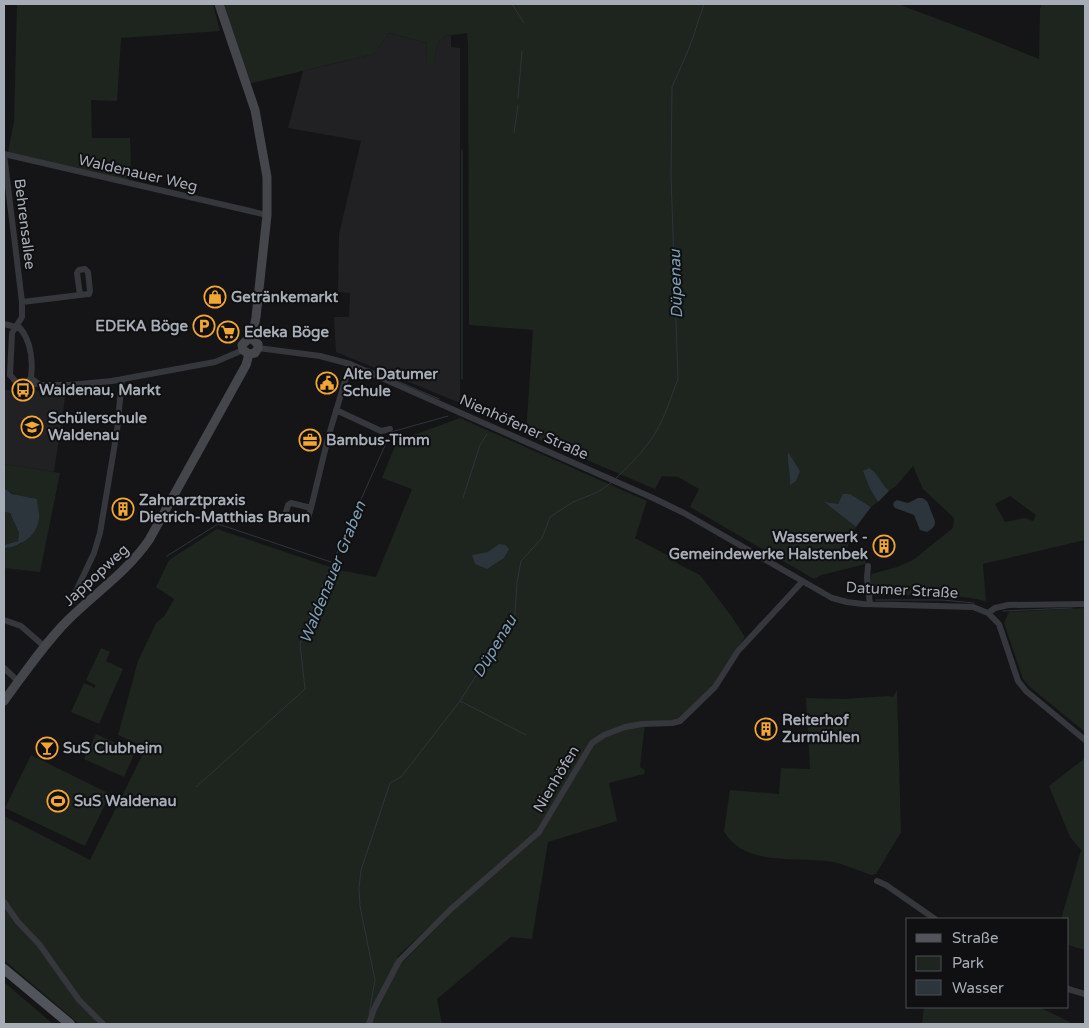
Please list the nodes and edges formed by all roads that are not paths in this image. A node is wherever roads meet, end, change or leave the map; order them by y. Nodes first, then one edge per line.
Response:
1 (219, 4) edge
2 (4, 154) edge
3 (267, 215) junction
4 (80, 295) dead end
5 (22, 302) junction
6 (4, 324) edge
7 (16, 326) junction
8 (252, 339) junction
9 (258, 348) junction
10 (246, 352) junction
11 (350, 364) junction
12 (31, 378) junction
13 (122, 379) junction
14 (25, 383) junction
15 (38, 384) junction
16 (336, 410) junction
17 (390, 429) dead end
18 (618, 482) joint
19 (311, 508) dead end
20 (868, 566) dead end
21 (802, 582) junction
22 (75, 600) dead end
23 (870, 604) junction
24 (1085, 604) edge
25 (988, 613) junction
26 (4, 620) edge
27 (45, 647) junction
28 (4, 668) edge
29 (19, 682) junction
30 (4, 701) edge
31 (1085, 740) edge
32 (877, 881) dead end
33 (4, 902) edge
34 (934, 918) edge
35 (4, 969) edge
36 (1069, 989) edge
37 (1085, 994) edge
38 (70, 1024) edge
39 (103, 1024) edge
40 (369, 1024) edge

1 - 3 street
2 - 3 street, Waldenauer Weg
2 - 5 street, Behrensallee
3 - 8 street
4 - 5 street
5 - 7 street, Behrensallee
6 - 7 street
7 - 12 street
7 - 14 street, Behrensallee
8 - 9 street
8 - 10 street
9 - 10 street
9 - 11 street, Nienhöfener Straße
10 - 13 street
10 - 27 street, Jappopweg
11 - 16 street
11 - 18 street, Nienhöfener Straße
12 - 14 street
12 - 15 street
13 - 15 street
13 - 22 street
14 - 15 street
16 - 17 street
16 - 19 street
18 - 21 street, Datumer Straße
20 - 23 street
21 - 23 street, Datumer Straße
21 - 40 street, Nienhöfen
23 - 25 street, Datumer Straße
24 - 25 street
25 - 31 street
26 - 27 street
27 - 29 street, Jappopweg
28 - 29 street
29 - 30 street, Jappopweg
32 - 34 street
33 - 39 street
35 - 38 main road
36 - 37 street

